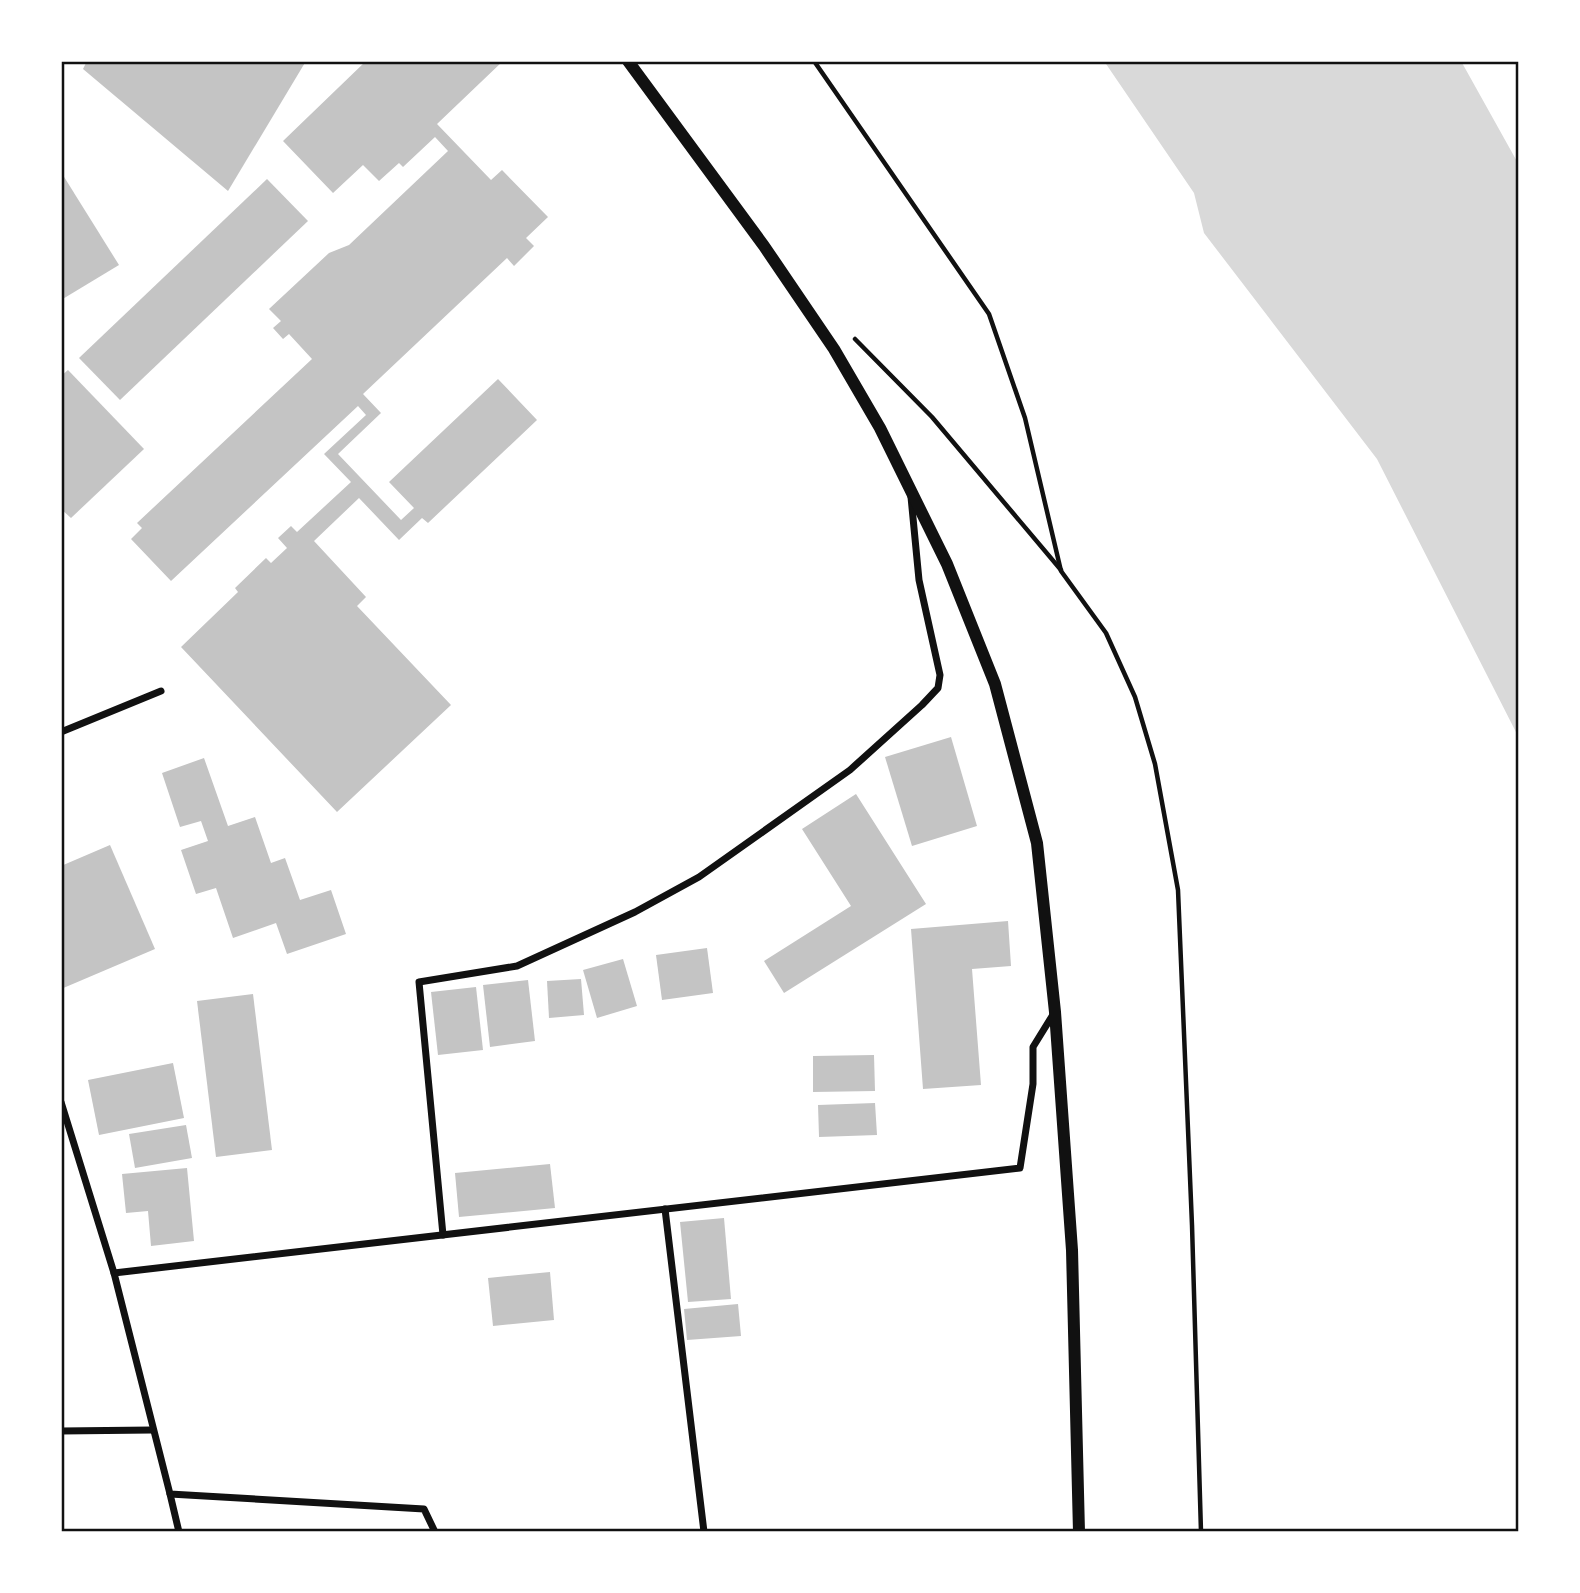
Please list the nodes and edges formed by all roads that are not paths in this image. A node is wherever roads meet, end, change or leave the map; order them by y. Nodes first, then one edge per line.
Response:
1 (628, 61) edge
2 (910, 488) junction
3 (161, 691) dead end
4 (61, 732) edge
5 (1055, 1012) junction
6 (61, 1101) edge
7 (665, 1209) junction
8 (443, 1235) junction
9 (114, 1273) junction
10 (152, 1430) junction
11 (61, 1431) edge
12 (170, 1494) junction
13 (179, 1532) edge
14 (435, 1532) edge
15 (704, 1532) edge
16 (1079, 1532) edge

1 - 2 street
2 - 5 street
2 - 8 street
3 - 4 street
5 - 7 street
5 - 16 street
6 - 9 street
7 - 8 street
7 - 15 street
8 - 9 street
9 - 10 street
10 - 11 street
10 - 12 street
12 - 13 street
12 - 14 street

